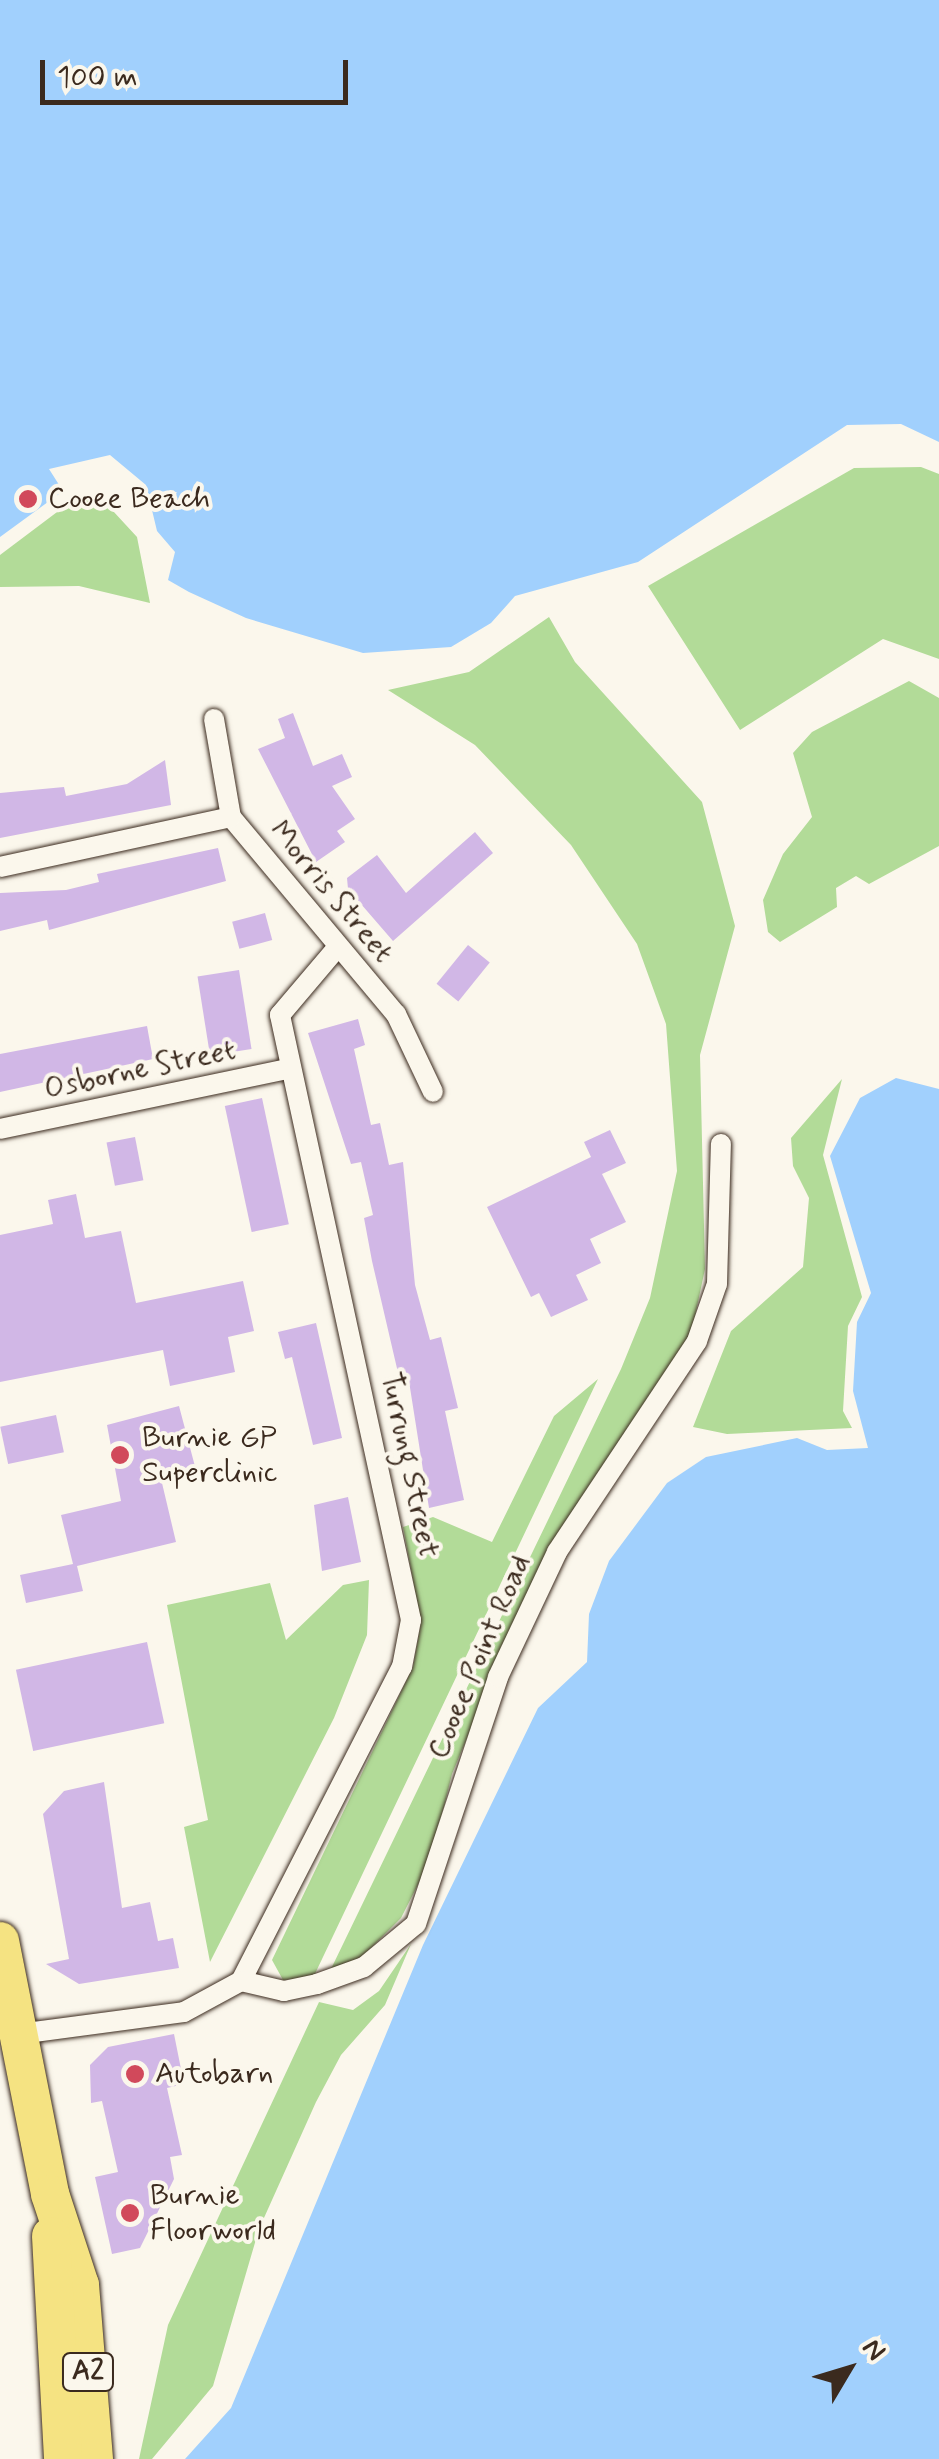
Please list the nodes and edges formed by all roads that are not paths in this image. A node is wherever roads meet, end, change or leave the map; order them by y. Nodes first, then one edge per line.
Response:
1 (214, 719) dead end
2 (231, 817) junction
3 (0, 867) edge
4 (336, 949) junction
5 (291, 1068) junction
6 (433, 1092) dead end
7 (0, 1129) edge
8 (721, 1144) dead end
9 (0, 1941) edge
10 (241, 1982) junction
11 (19, 2034) junction
12 (50, 2194) junction
13 (62, 2459) edge
14 (94, 2459) edge

1 - 2 street, Morris Street
2 - 3 street
2 - 4 street, Morris Street
4 - 5 street, Turrung Street
4 - 6 street, Morris Street
5 - 7 street, Osborne Street
5 - 10 street, Turrung Street
8 - 10 street, Cooee Point Road
9 - 11 highway, A2
10 - 11 street
11 - 12 highway, A2
12 - 13 highway, A2
12 - 14 highway, A2

